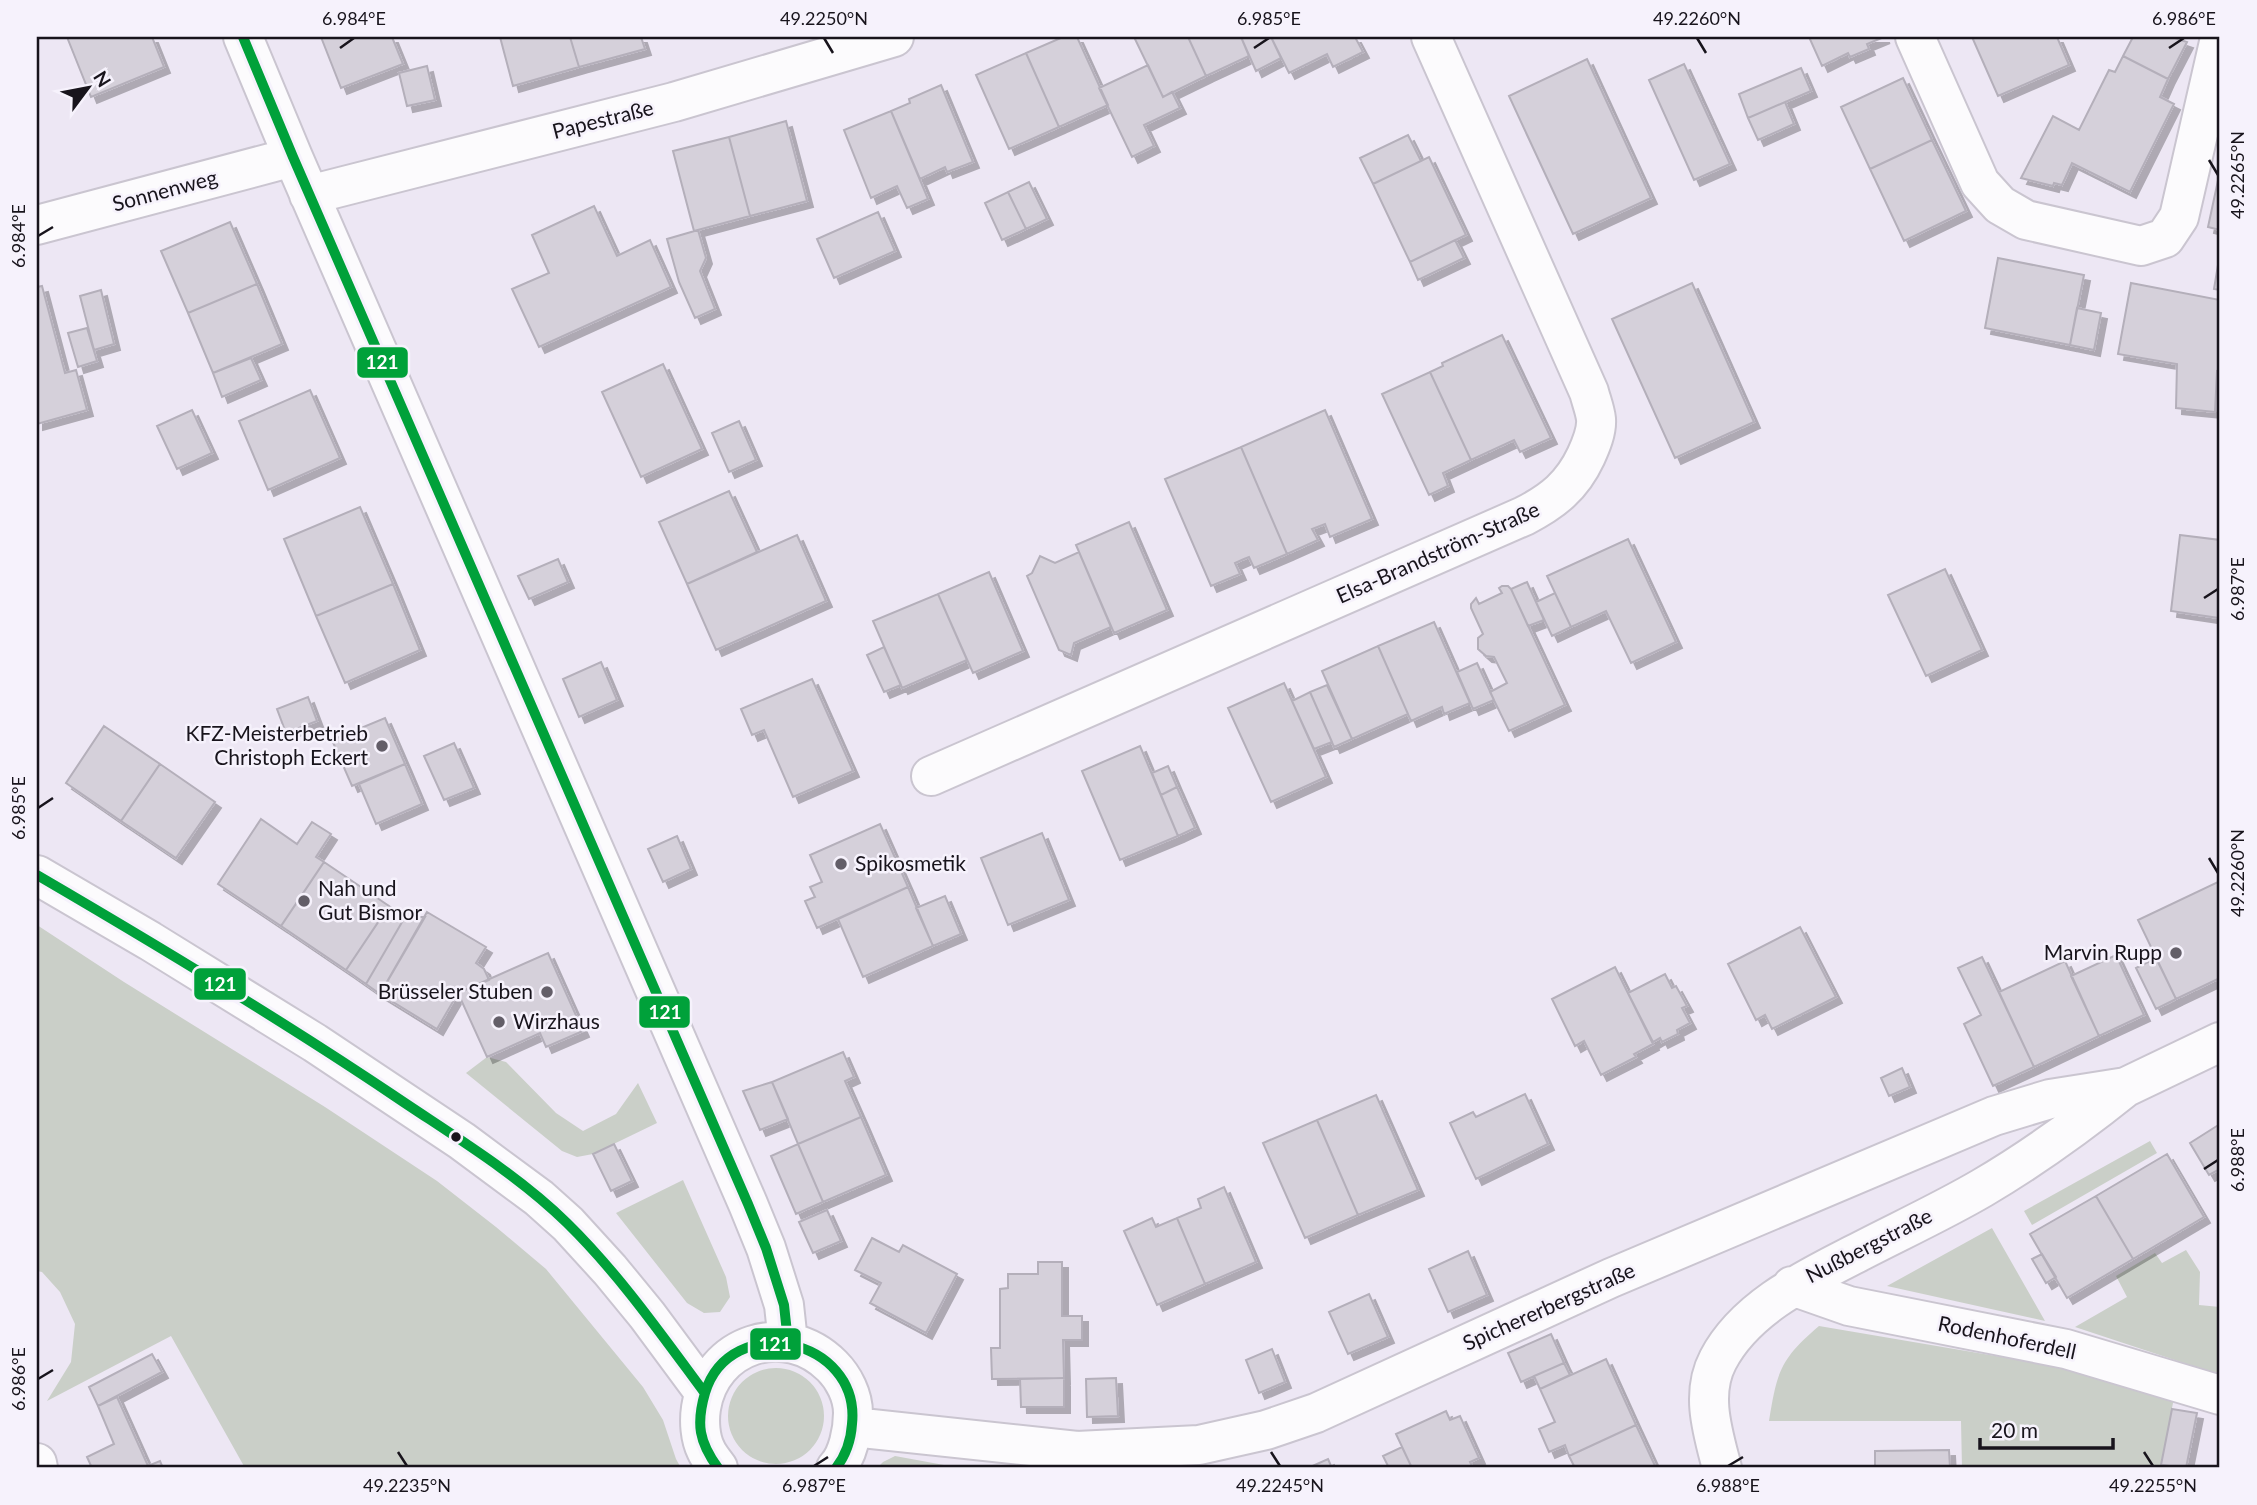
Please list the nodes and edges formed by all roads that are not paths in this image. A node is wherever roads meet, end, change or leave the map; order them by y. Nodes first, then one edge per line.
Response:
1 (243, 37) edge
2 (894, 37) edge
3 (1431, 37) edge
4 (1915, 37) edge
5 (2220, 38) edge
6 (293, 157) junction
7 (309, 195) junction
8 (37, 225) edge
9 (931, 776) dead end
10 (37, 876) edge
11 (2220, 1042) edge
12 (2126, 1087) junction
13 (1792, 1286) junction
14 (788, 1342) junction
15 (704, 1392) junction
16 (2220, 1395) edge
17 (853, 1427) junction
18 (37, 1463) edge
19 (38, 1468) edge
20 (718, 1468) edge
21 (836, 1468) edge
22 (1722, 1468) edge

1 - 6 street
2 - 7 street, Papestraße
3 - 9 street, Elsa-Brandström-Straße
4 - 5 street
6 - 7 street
6 - 8 street, Sonnenweg
7 - 14 street
10 - 15 street
11 - 12 street, Spichererbergstraße
12 - 13 street, Nußbergstraße
12 - 17 street, Spichererbergstraße
13 - 16 street, Rodenhoferdell
13 - 22 street, Nußbergstraße
14 - 15 street
14 - 17 street
15 - 20 street
17 - 21 street
18 - 19 street

